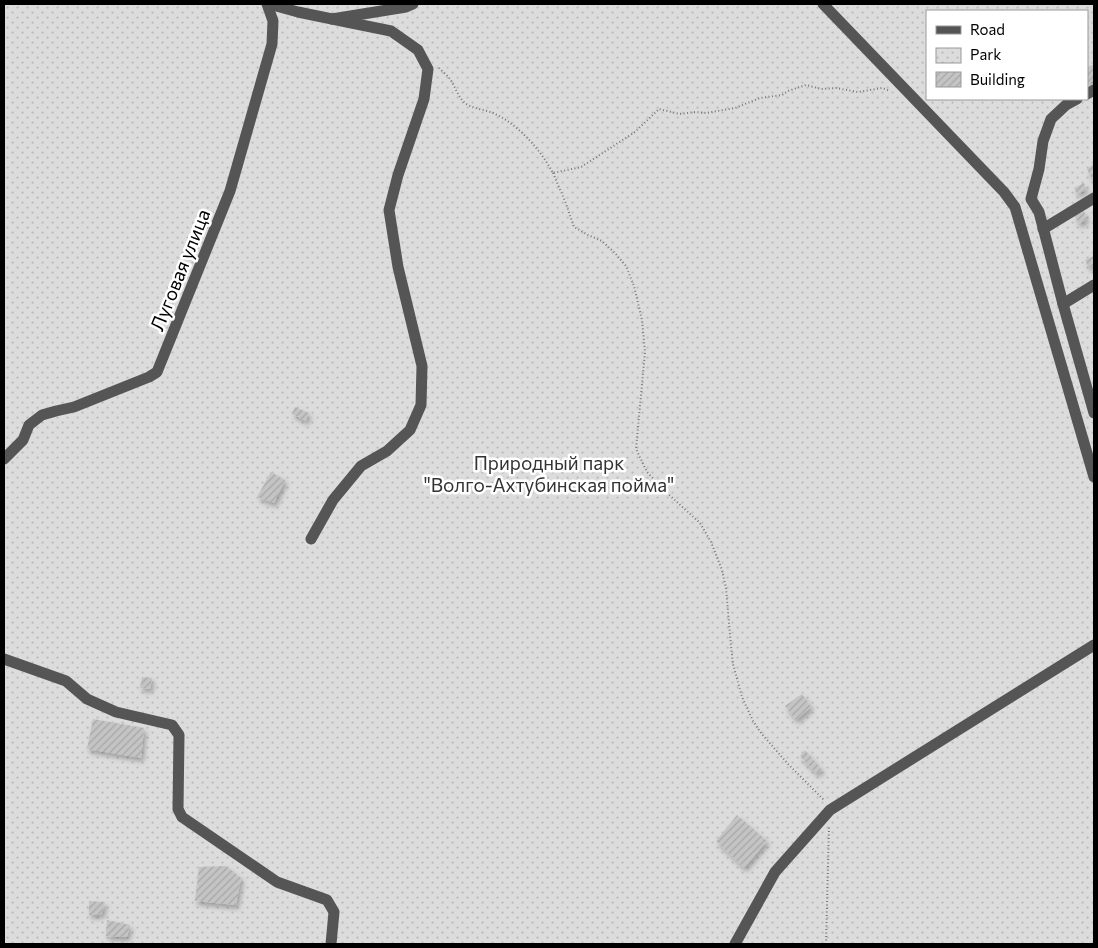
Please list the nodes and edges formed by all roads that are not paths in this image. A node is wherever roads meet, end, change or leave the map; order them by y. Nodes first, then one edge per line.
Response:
1 (268, 4) edge
2 (413, 4) edge
3 (823, 4) edge
4 (332, 19) junction
5 (1076, 100) edge
6 (1094, 198) edge
7 (1031, 199) junction
8 (1015, 208) junction
9 (1043, 229) junction
10 (1094, 285) edge
11 (1063, 304) junction
12 (1089, 377) edge
13 (1094, 413) edge
14 (4, 459) edge
15 (1094, 477) edge
16 (311, 539) dead end
17 (1094, 645) edge
18 (4, 659) edge
19 (331, 944) edge
20 (735, 944) edge

1 - 4 street
1 - 14 street, Луговая улица
2 - 4 street
3 - 8 street
4 - 16 street
5 - 7 street
6 - 9 street
7 - 8 street
7 - 9 street
8 - 15 street
9 - 11 street
10 - 11 street
11 - 12 street
12 - 13 street
17 - 20 street
18 - 19 street

